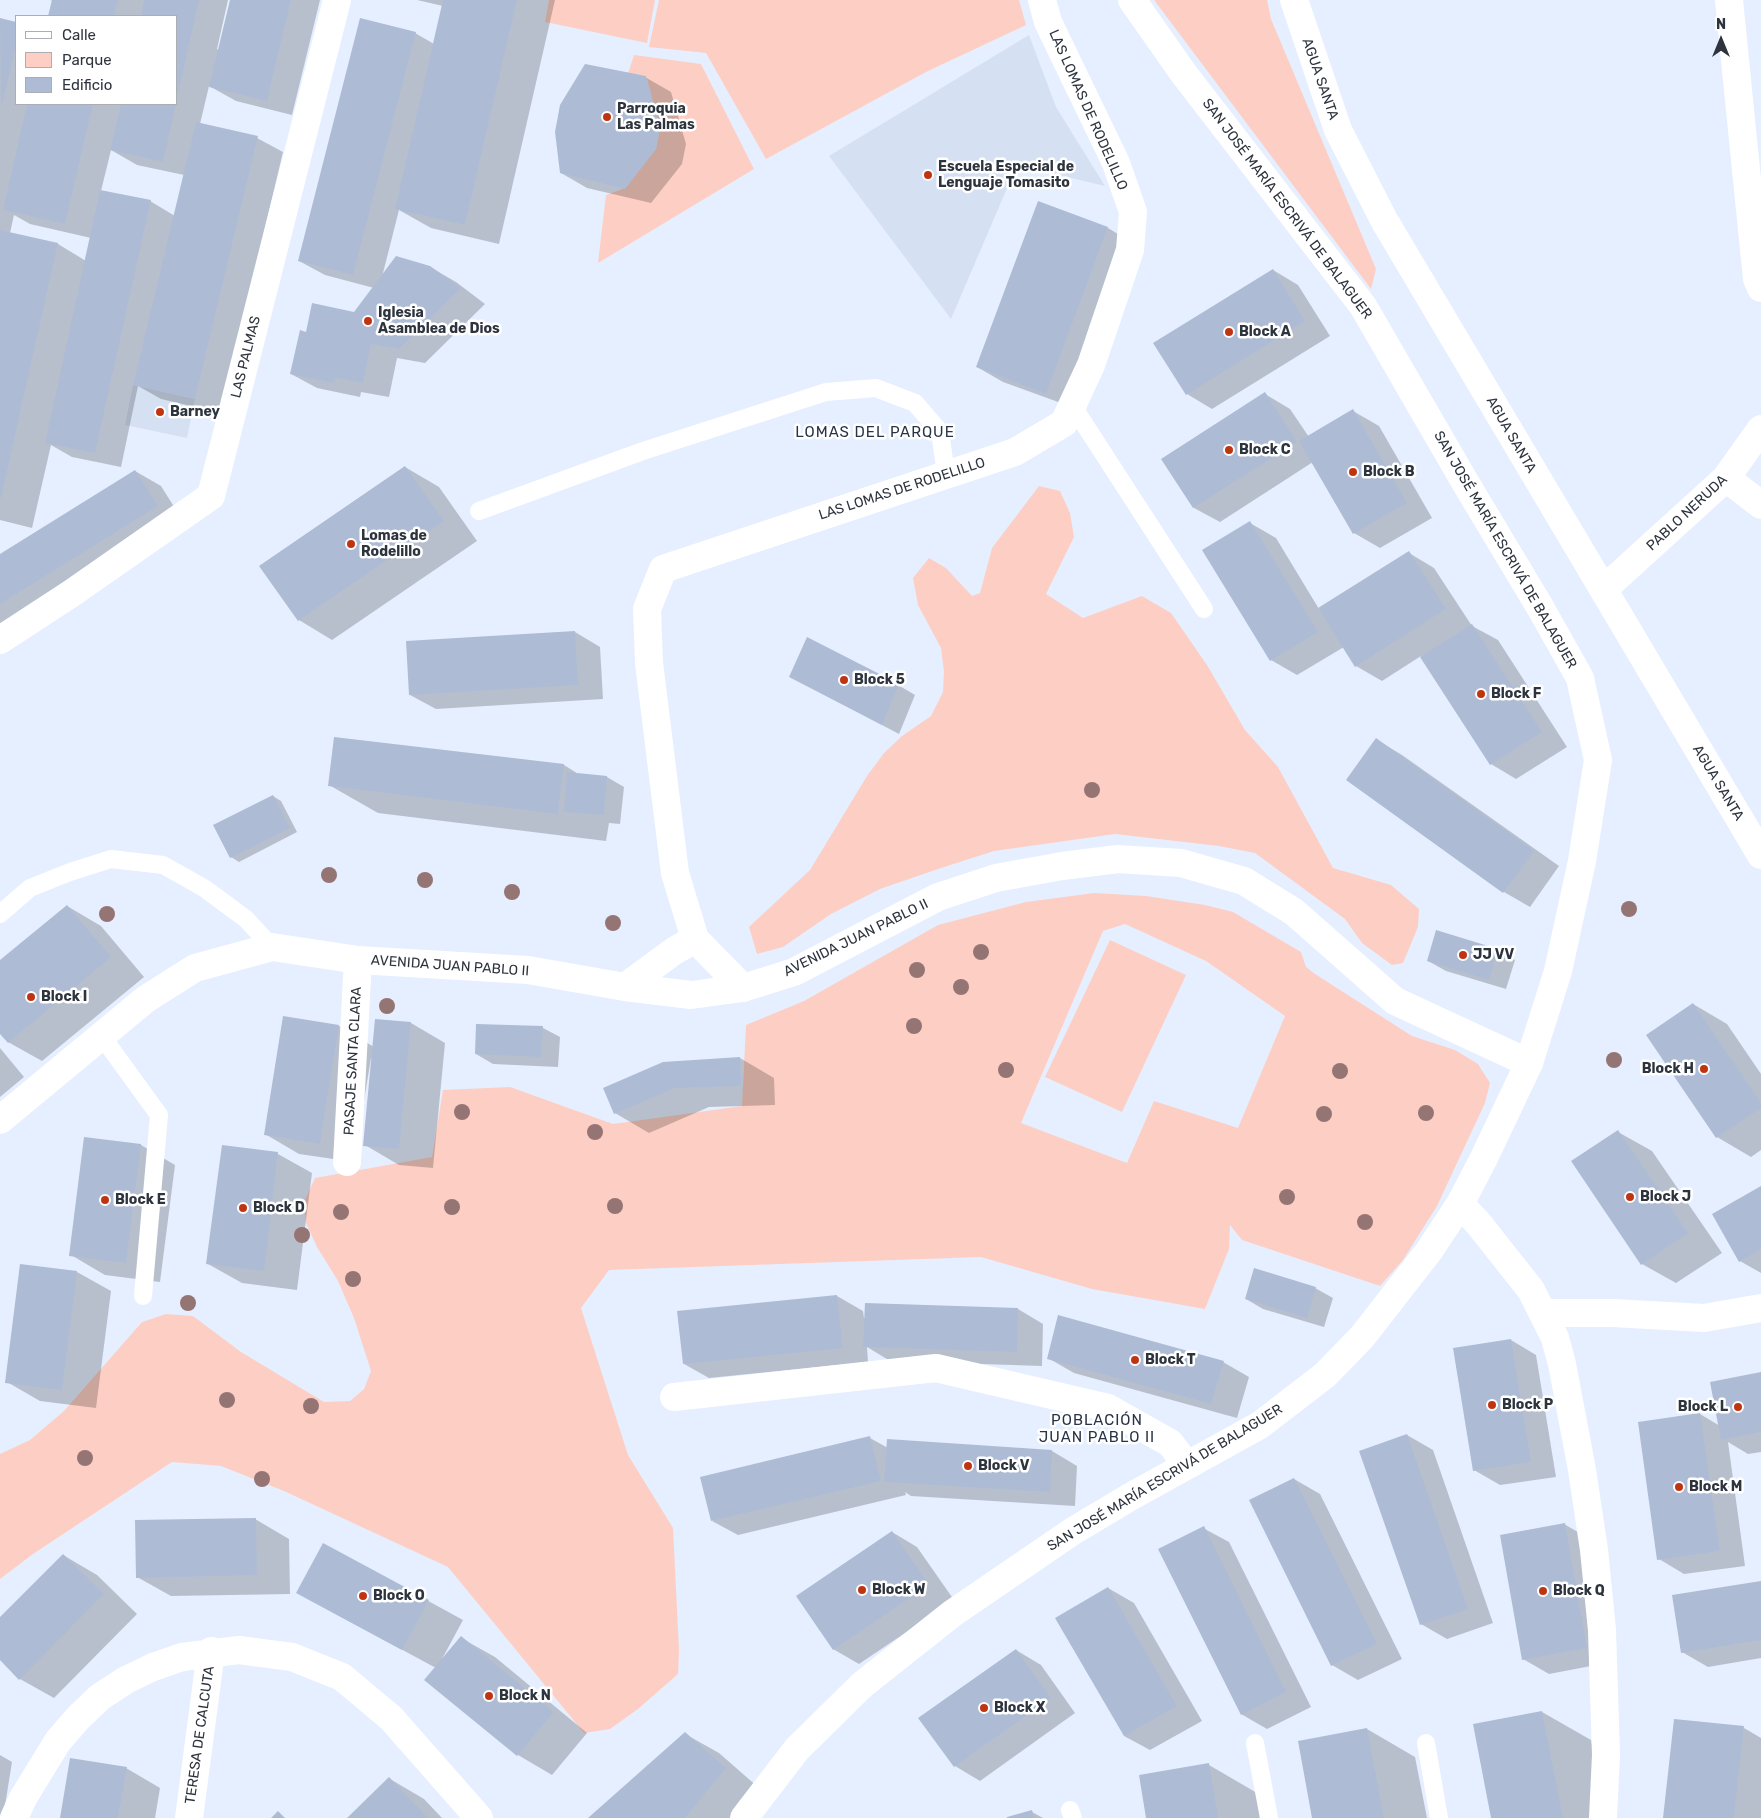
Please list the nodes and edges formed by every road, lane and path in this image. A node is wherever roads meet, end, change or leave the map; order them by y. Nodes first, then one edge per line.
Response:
1 (337, 0) edge
2 (1042, 0) edge
3 (1132, 0) edge
4 (1294, 0) edge
5 (1729, 0) edge
6 (1759, 284) edge
7 (1072, 405) junction
8 (1761, 429) edge
9 (946, 474) junction
10 (1726, 478) junction
11 (1761, 505) edge
12 (479, 511) dead end
13 (1604, 589) junction
14 (1204, 609) dead end
15 (0, 640) edge
16 (1761, 855) edge
17 (0, 914) edge
18 (695, 939) junction
19 (272, 947) junction
20 (358, 960) junction
21 (625, 987) junction
22 (743, 988) junction
23 (101, 1035) junction
24 (1529, 1063) junction
25 (0, 1120) edge
26 (347, 1162) dead end
27 (1460, 1204) junction
28 (143, 1296) dead end
29 (1761, 1308) edge
30 (1544, 1314) junction
31 (674, 1397) dead end
32 (1187, 1465) junction
33 (211, 1652) junction
34 (1255, 1743) dead end
35 (1426, 1744) dead end
36 (14, 1818) edge
37 (189, 1818) edge
38 (479, 1818) edge
39 (744, 1818) edge
40 (1269, 1818) edge
41 (1439, 1818) edge
42 (1603, 1818) edge

1 - 15 street, LAS PALMAS
2 - 7 street, LAS LOMAS DE RODELILLO
3 - 24 street, SAN JOSÉ MARÍA ESCRIVÁ DE BALAGUER
4 - 13 street, AGUA SANTA
5 - 6 street
7 - 9 street, LAS LOMAS DE RODELILLO
7 - 14 lane
8 - 10 street, PABLO NERUDA
9 - 12 lane
9 - 18 street, LAS LOMAS DE RODELILLO
10 - 11 street
10 - 13 street, PABLO NERUDA
13 - 16 street, AGUA SANTA
17 - 19 lane
18 - 21 street
18 - 22 street, LAS LOMAS DE RODELILLO
19 - 20 street, AVENIDA JUAN PABLO II
19 - 23 street, AVENIDA JUAN PABLO II
20 - 21 street, AVENIDA JUAN PABLO II
20 - 26 street, PASAJE SANTA CLARA
21 - 22 street, AVENIDA JUAN PABLO II
22 - 24 street, AVENIDA JUAN PABLO II
23 - 25 street, AVENIDA JUAN PABLO II
23 - 28 lane
24 - 27 street, SAN JOSÉ MARÍA ESCRIVÁ DE BALAGUER
27 - 30 street
27 - 32 street, SAN JOSÉ MARÍA ESCRIVÁ DE BALAGUER
29 - 30 street
30 - 42 street
31 - 32 street
32 - 39 street, SAN JOSÉ MARÍA ESCRIVÁ DE BALAGUER
33 - 36 street
33 - 37 street, TERESA DE CALCUTA
33 - 38 street
34 - 40 lane
35 - 41 lane

